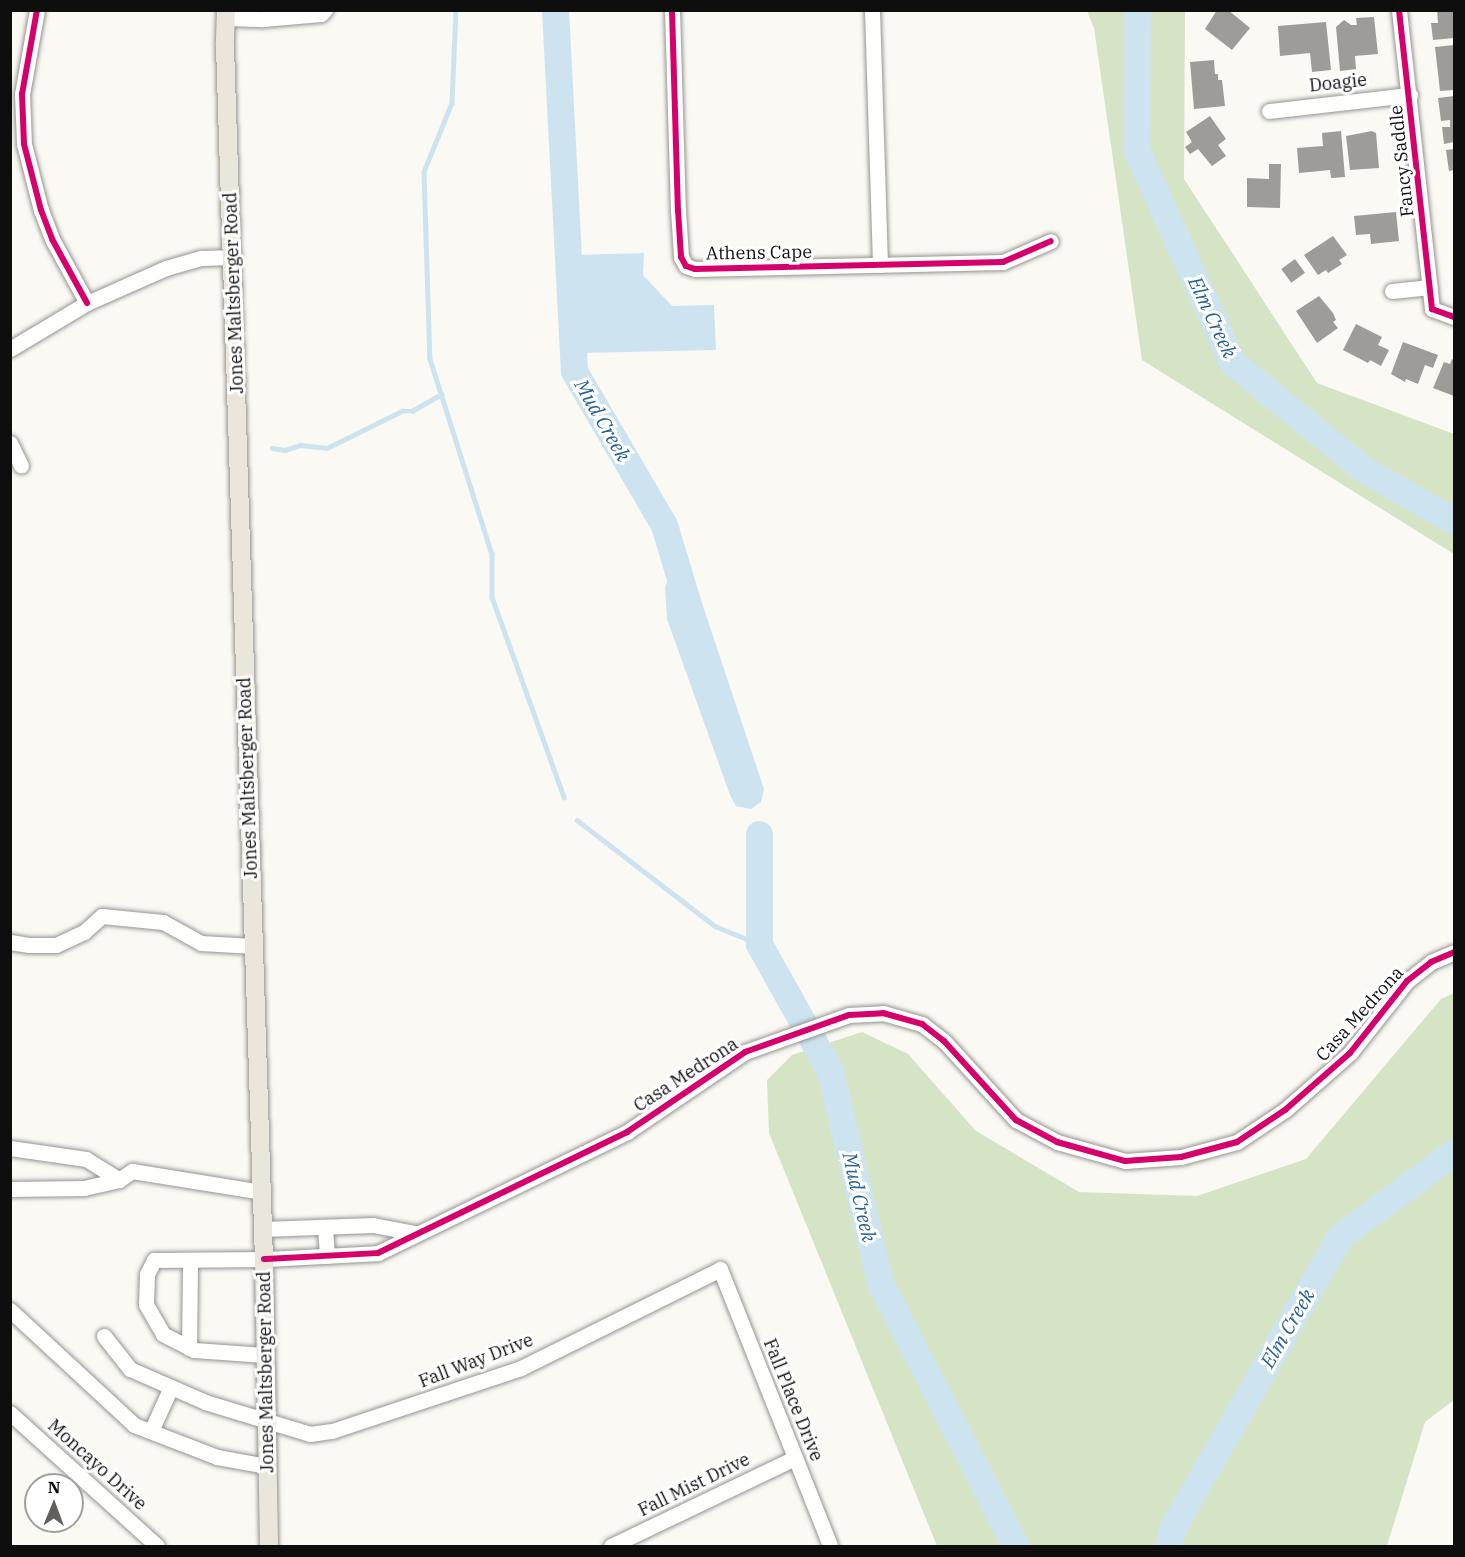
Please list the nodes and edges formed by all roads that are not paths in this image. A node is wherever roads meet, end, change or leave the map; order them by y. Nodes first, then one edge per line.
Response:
1 (38, 10) edge
2 (325, 10) edge
3 (672, 10) edge
4 (872, 10) edge
5 (1399, 10) edge
6 (226, 14) edge
7 (1410, 95) junction
8 (1269, 111) dead end
9 (1051, 242) dead end
10 (233, 257) junction
11 (879, 265) junction
12 (1430, 286) junction
13 (1392, 291) dead end
14 (87, 303) junction
15 (1455, 317) edge
16 (10, 350) edge
17 (10, 442) edge
18 (21, 466) dead end
19 (10, 942) edge
20 (253, 946) junction
21 (1455, 951) edge
22 (10, 1148) edge
23 (118, 1180) junction
24 (10, 1189) edge
25 (261, 1192) junction
26 (326, 1227) junction
27 (262, 1229) junction
28 (416, 1233) junction
29 (327, 1256) junction
30 (264, 1259) junction
31 (190, 1261) junction
32 (720, 1269) joint
33 (10, 1310) edge
34 (104, 1336) dead end
35 (189, 1348) junction
36 (264, 1355) junction
37 (171, 1387) junction
38 (10, 1413) edge
39 (267, 1422) junction
40 (151, 1431) junction
41 (795, 1458) junction
42 (267, 1466) junction
43 (157, 1546) edge
44 (269, 1546) edge
45 (610, 1546) edge
46 (830, 1546) edge

1 - 14 street
2 - 6 street
3 - 11 street, Athens Cape
4 - 11 street
5 - 7 street, Fancy Saddle
6 - 10 main road, Jones Maltsberger Road
7 - 8 street, Doagie
7 - 12 street, Fancy Saddle
9 - 11 street, Athens Cape
10 - 14 street
10 - 20 main road, Jones Maltsberger Road
12 - 13 street
12 - 15 street, Fancy Saddle
14 - 16 street
17 - 18 street
19 - 20 street
20 - 25 main road, Jones Maltsberger Road
21 - 28 street, Casa Medrona
22 - 23 street
23 - 24 street
23 - 25 street
25 - 27 main road, Jones Maltsberger Road
26 - 27 street
26 - 28 street
26 - 29 street
27 - 30 main road, Jones Maltsberger Road
28 - 29 street, Casa Medrona
29 - 30 street, Casa Medrona
30 - 31 street, Casa Medrona
30 - 36 main road, Jones Maltsberger Road
31 - 35 street
31 - 35 street, Casa Medrona
32 - 39 street, Fall Way Drive
32 - 41 street, Fall Place Drive
33 - 40 street
34 - 37 street, Fall Way Drive
35 - 36 street
36 - 39 main road, Jones Maltsberger Road
37 - 39 street, Fall Way Drive
37 - 40 street
38 - 43 street, Moncayo Drive
39 - 42 main road, Jones Maltsberger Road
40 - 42 street
41 - 45 street, Fall Mist Drive
41 - 46 street, Fall Place Drive
42 - 44 main road, Jones Maltsberger Road

